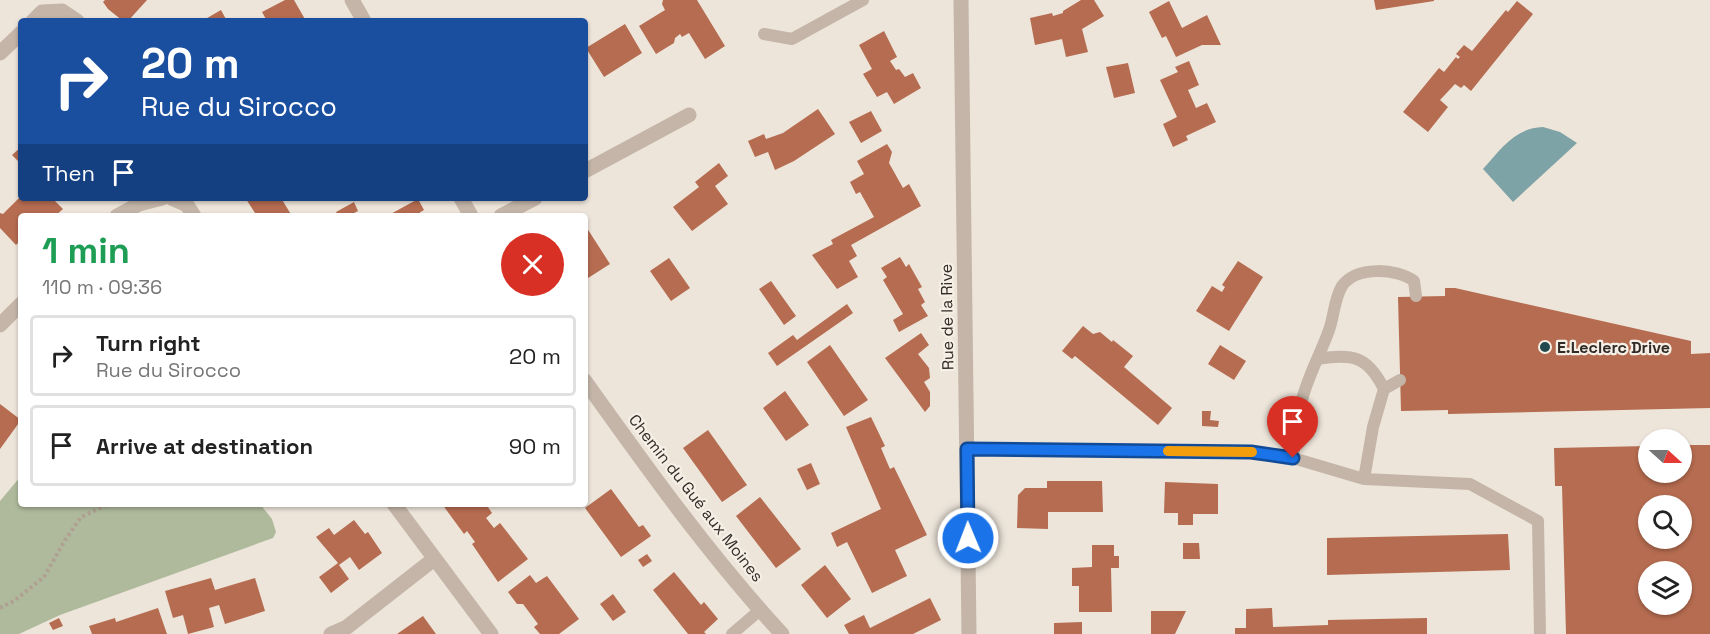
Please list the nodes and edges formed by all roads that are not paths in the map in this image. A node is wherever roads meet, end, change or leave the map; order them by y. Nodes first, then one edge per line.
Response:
1 (352, 0) edge
2 (864, 0) edge
3 (961, 0) edge
4 (63, 6) edge
5 (36, 18) edge
6 (74, 18) edge
7 (362, 18) edge
8 (764, 34) dead end
9 (18, 36) edge
10 (0, 53) edge
11 (689, 115) dead end
12 (588, 169) edge
13 (150, 201) edge
14 (178, 201) edge
15 (529, 201) edge
16 (122, 213) edge
17 (192, 213) edge
18 (507, 213) edge
19 (1416, 296) dead end
20 (18, 307) edge
21 (0, 325) edge
22 (1317, 359) junction
23 (1400, 380) dead end
24 (588, 385) edge
25 (1384, 390) junction
26 (967, 449) junction
27 (1293, 458) junction
28 (1364, 479) junction
29 (396, 507) edge
30 (434, 559) junction
31 (760, 610) junction
32 (331, 634) edge
33 (491, 634) edge
34 (732, 634) edge
35 (782, 634) edge
36 (969, 634) edge
37 (1540, 634) edge

1 - 7 street
2 - 8 lane
3 - 26 street, Rue de la Rive
4 - 5 street
4 - 6 street
9 - 10 street
11 - 12 street
13 - 16 street
14 - 17 street
15 - 18 street
19 - 22 lane
20 - 21 street
22 - 25 lane
22 - 27 lane
23 - 25 lane
24 - 31 street, Chemin du Gué aux Moines
25 - 28 lane
26 - 27 lane
26 - 36 street, Rue de la Rive
27 - 28 lane
28 - 37 lane
29 - 30 street
30 - 32 street
30 - 33 street
31 - 34 lane
31 - 35 street, Chemin du Gué aux Moines

